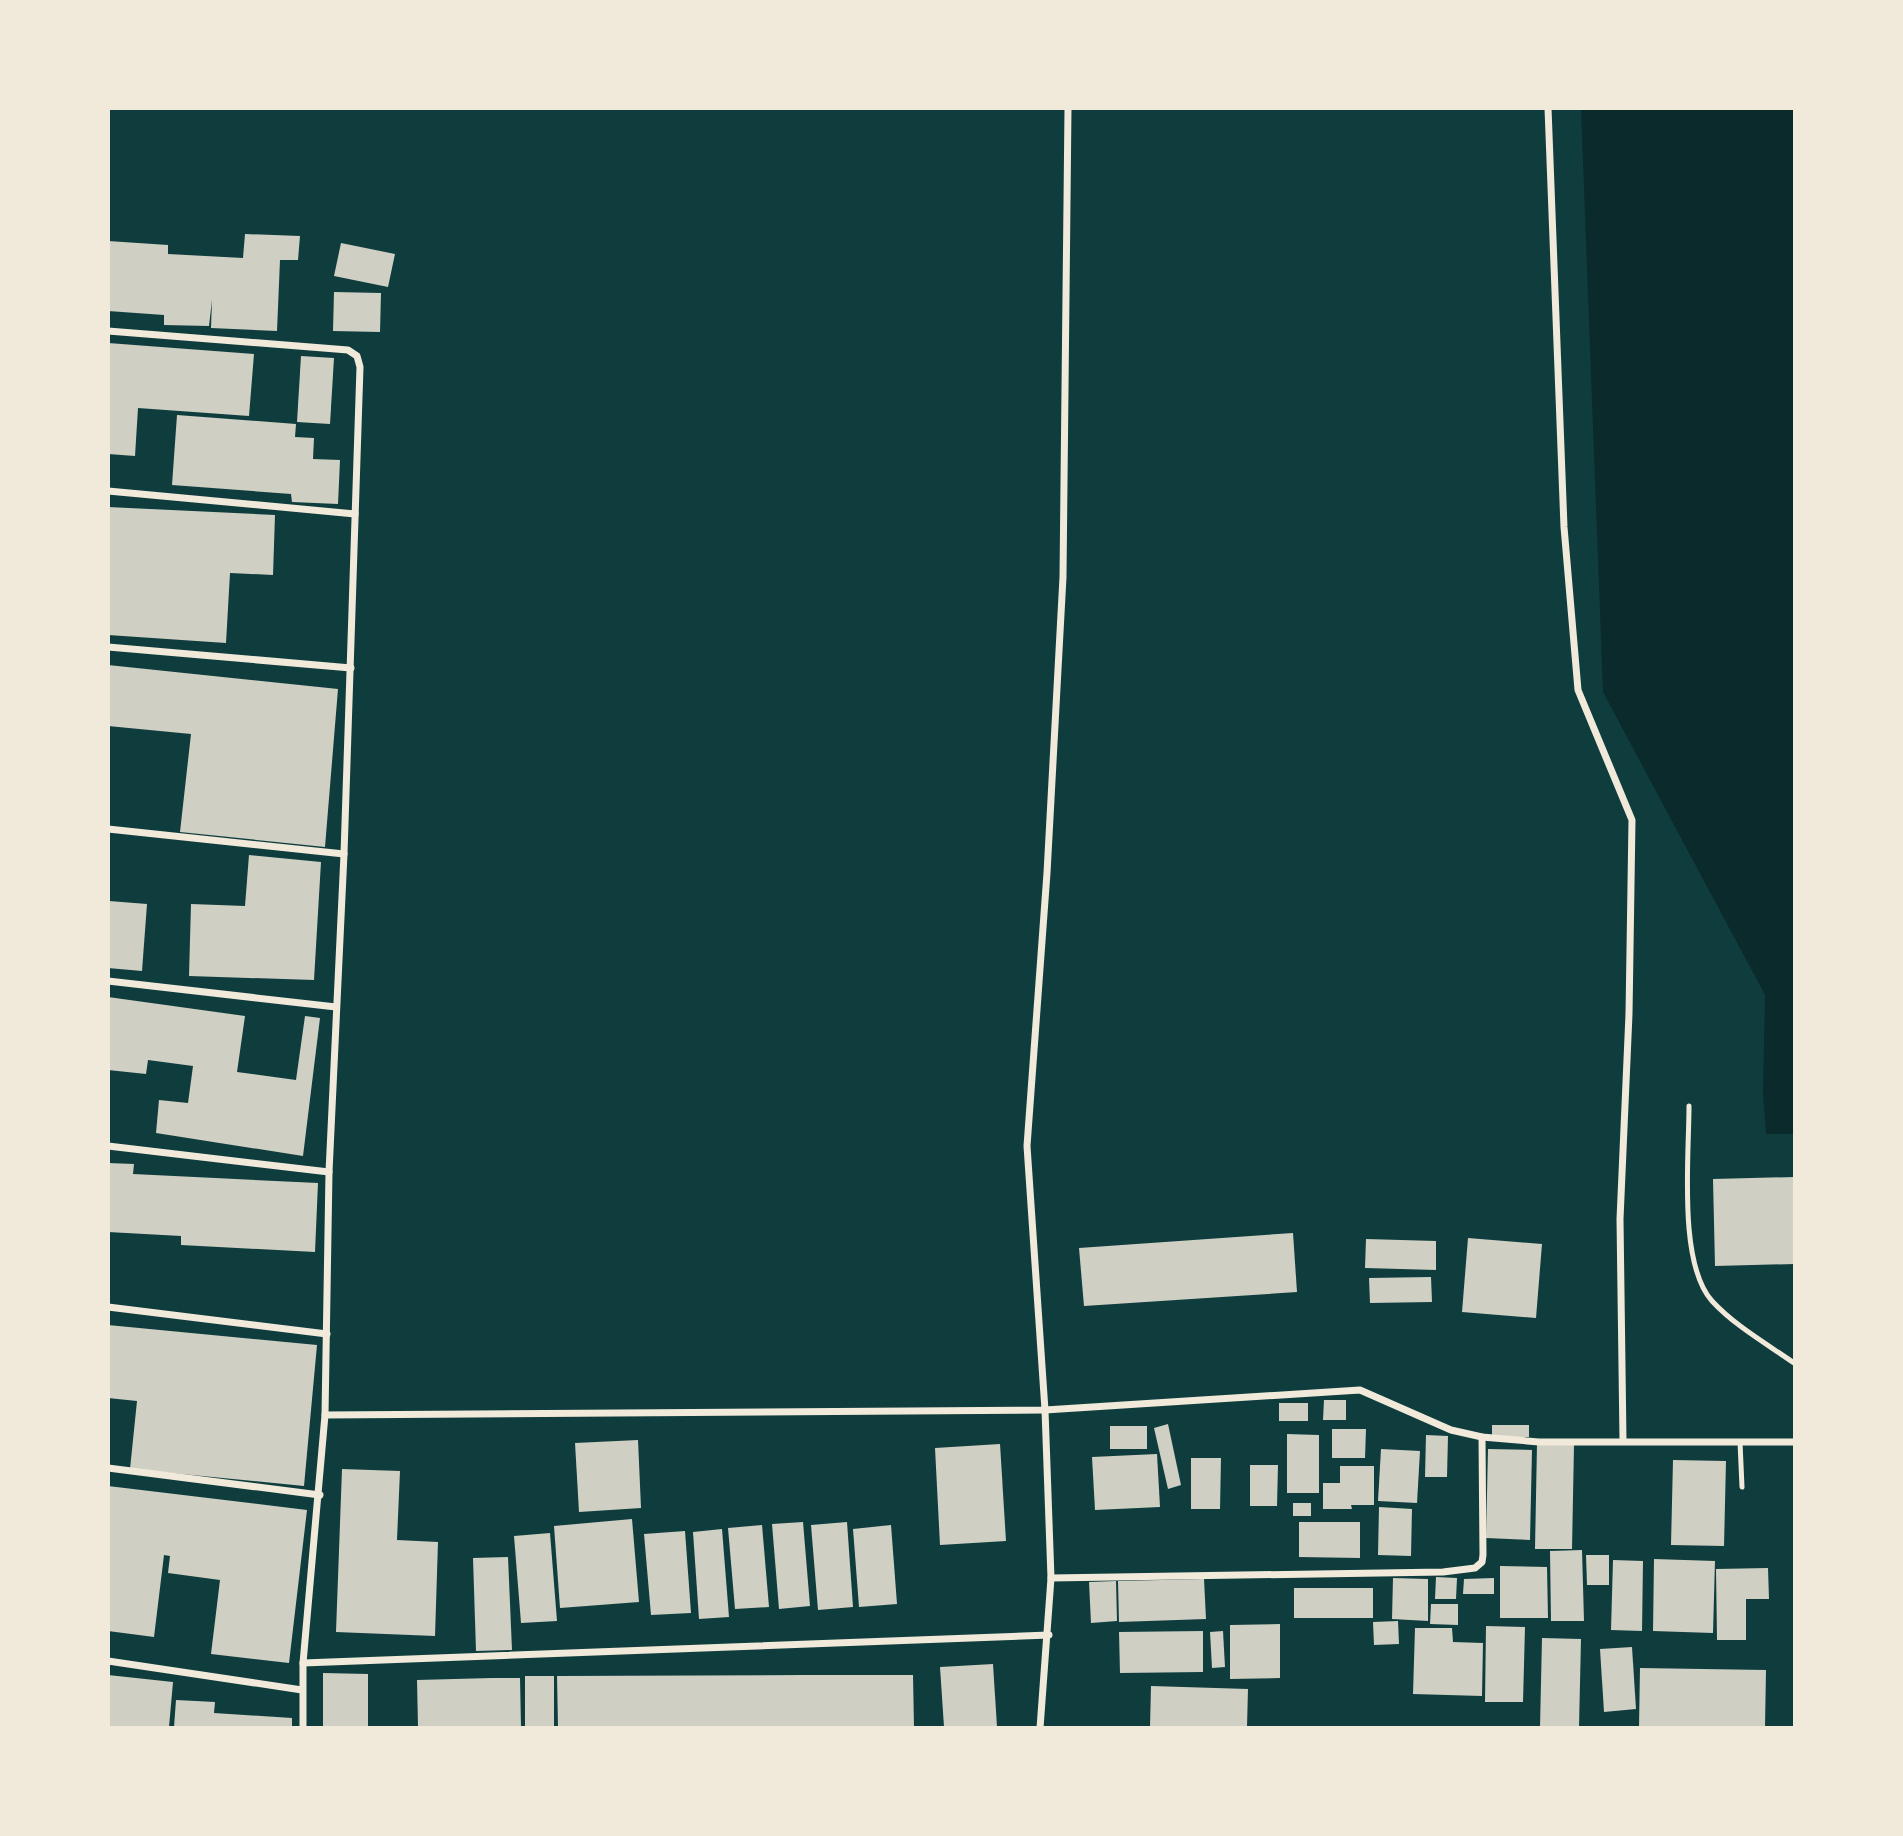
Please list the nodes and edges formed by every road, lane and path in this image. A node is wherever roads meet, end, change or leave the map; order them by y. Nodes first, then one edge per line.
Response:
1 (1069, 108) edge
2 (1548, 108) edge
3 (108, 331) edge
4 (108, 491) edge
5 (355, 514) junction
6 (108, 647) edge
7 (351, 668) junction
8 (108, 830) edge
9 (344, 854) junction
10 (108, 981) edge
11 (336, 1007) junction
12 (1689, 1106) dead end
13 (108, 1146) edge
14 (329, 1172) junction
15 (108, 1307) edge
16 (327, 1334) junction
17 (1794, 1363) edge
18 (1045, 1410) junction
19 (325, 1415) junction
20 (1482, 1437) junction
21 (1623, 1440) junction
22 (1741, 1442) junction
23 (1794, 1442) edge
24 (108, 1468) edge
25 (1742, 1487) dead end
26 (320, 1495) junction
27 (1051, 1578) junction
28 (1049, 1636) junction
29 (108, 1661) edge
30 (303, 1663) junction
31 (302, 1689) junction
32 (303, 1727) edge
33 (1040, 1727) edge

1 - 18 street
2 - 21 street
3 - 5 street
4 - 5 street
5 - 7 street
6 - 7 street
7 - 9 street
8 - 9 street
9 - 11 street
10 - 11 street
11 - 14 street
12 - 17 lane
13 - 14 street
14 - 16 street
15 - 16 street
16 - 19 street
18 - 19 street
18 - 20 street
18 - 27 street
19 - 26 street
20 - 21 street
20 - 27 street
21 - 22 street
22 - 23 street
22 - 25 lane
24 - 26 street
26 - 30 street
27 - 28 street
28 - 30 street
28 - 33 street
29 - 31 street
30 - 31 street
31 - 32 street

